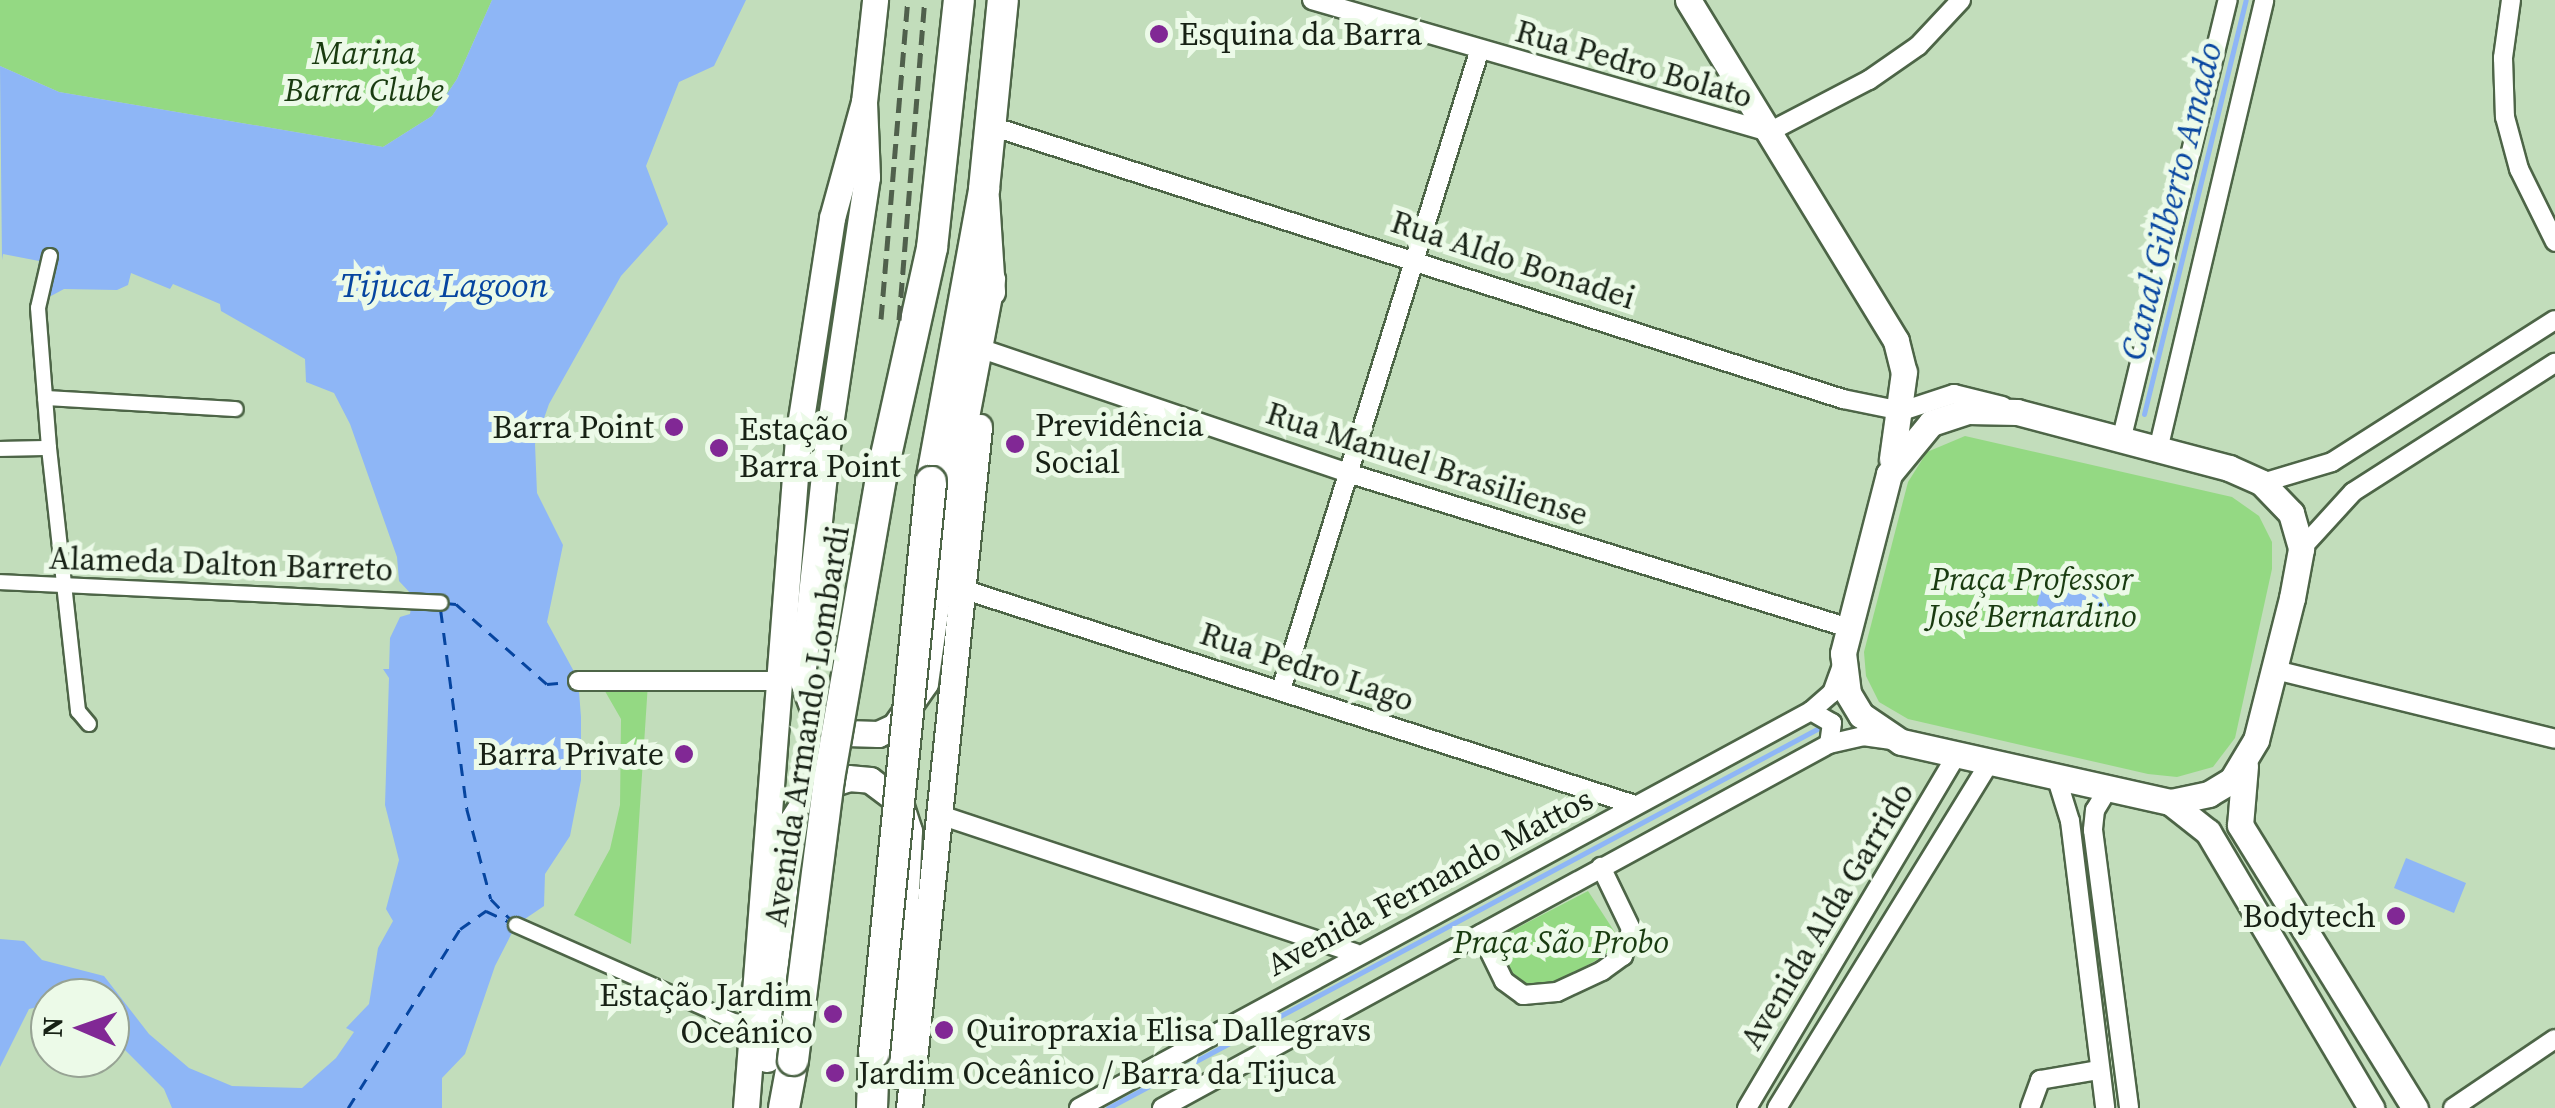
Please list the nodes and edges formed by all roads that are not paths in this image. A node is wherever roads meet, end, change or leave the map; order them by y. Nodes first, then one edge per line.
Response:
1 (875, 0) edge
2 (959, 0) edge
3 (1003, 0) edge
4 (1312, 0) edge
5 (1688, 0) edge
6 (1961, 0) edge
7 (2228, 0) edge
8 (2264, 0) edge
9 (2511, 0) edge
10 (1479, 52) junction
11 (864, 102) junction
12 (991, 126) junction
13 (1769, 132) junction
14 (984, 189) junction
15 (2555, 242) edge
16 (50, 256) dead end
17 (1417, 260) junction
18 (992, 279) junction
19 (2555, 320) edge
20 (988, 351) junction
21 (2555, 363) edge
22 (45, 398) junction
23 (236, 409) dead end
24 (1902, 411) junction
25 (2018, 412) junction
26 (2122, 441) junction
27 (49, 448) junction
28 (0, 449) edge
29 (2158, 450) junction
30 (1352, 474) junction
31 (1889, 474) junction
32 (2262, 484) junction
33 (2301, 549) junction
34 (0, 582) edge
35 (67, 586) junction
36 (959, 588) junction
37 (440, 603) dead end
38 (1849, 628) junction
39 (1842, 668) junction
40 (2275, 670) junction
41 (578, 681) dead end
42 (777, 681) junction
43 (1281, 690) junction
44 (1811, 711) junction
45 (89, 724) dead end
46 (2555, 740) edge
47 (1900, 742) junction
48 (1829, 744) junction
49 (1957, 754) junction
50 (1990, 762) junction
51 (2245, 766) junction
52 (2056, 776) junction
53 (2109, 787) junction
54 (2170, 802) junction
55 (1636, 805) junction
56 (937, 814) junction
57 (1601, 868) junction
58 (516, 925) dead end
59 (1481, 934) junction
60 (1356, 953) junction
61 (754, 1030) junction
62 (2555, 1040) edge
63 (2099, 1070) junction
64 (746, 1108) edge
65 (760, 1108) edge
66 (784, 1108) edge
67 (872, 1108) edge
68 (897, 1108) edge
69 (908, 1108) edge
70 (1079, 1108) edge
71 (1162, 1108) edge
72 (1748, 1108) edge
73 (1777, 1108) edge
74 (2030, 1108) edge
75 (2105, 1108) edge
76 (2130, 1108) edge
77 (2371, 1108) edge
78 (2414, 1108) edge
79 (2453, 1108) edge

1 - 11 main road, Avenida Armando Lombardi
2 - 66 highway, Avenida Armando Lombardi, bridge
3 - 12 highway
4 - 10 street, Rua Pedro Bolato
5 - 13 main road
6 - 13 street
7 - 26 street
8 - 29 street
9 - 15 street
10 - 13 street, Rua Pedro Bolato
10 - 17 street
11 - 18 main road
11 - 42 main road, Avenida Armando Lombardi
12 - 14 highway
12 - 17 street, Rua Aldo Bonadei
13 - 24 main road
14 - 18 main road
14 - 67 highway, bridge
16 - 22 street
17 - 24 street, Rua Aldo Bonadei
17 - 30 street
18 - 20 main road
19 - 32 street
20 - 30 street, Rua Manuel Brasiliense
20 - 36 main road
21 - 33 street
22 - 23 street
22 - 27 street
24 - 25 street, Rua Aldo Bonadei
24 - 31 main road
25 - 26 main road
25 - 31 main road
26 - 29 main road
27 - 28 street
27 - 35 street
29 - 32 main road
30 - 38 street, Rua Manuel Brasiliense
30 - 43 street
31 - 38 main road
32 - 33 main road
33 - 40 main road
34 - 35 street, Alameda Dalton Barreto
35 - 37 street, Alameda Dalton Barreto
35 - 45 street
36 - 43 street, Rua Pedro Lago
36 - 56 main road
38 - 39 main road
39 - 44 street, Avenida Fernando Mattos
39 - 47 main road
40 - 46 street
40 - 51 main road
41 - 42 street
42 - 61 main road, Avenida Armando Lombardi
43 - 55 street, Rua Pedro Lago
44 - 48 street
44 - 55 street, Avenida Fernando Mattos
47 - 48 street, Avenida Fernando Mattos
47 - 49 main road
48 - 57 street, Avenida Fernando Mattos
49 - 50 main road
49 - 72 street, Avenida Alda Garrido
50 - 52 main road
50 - 73 street, Avenida Alda Garrido
51 - 54 main road
51 - 78 main road
52 - 53 main road
52 - 63 street
53 - 54 main road
53 - 76 street
54 - 77 main road
55 - 60 street, Avenida Fernando Mattos
56 - 60 street
56 - 69 main road
57 - 59 street, Avenida Fernando Mattos
57 - 59 street
58 - 61 street
59 - 71 street, Avenida Fernando Mattos
60 - 70 street, Avenida Fernando Mattos
61 - 64 main road, Avenida Armando Lombardi
62 - 79 street
63 - 74 street
63 - 75 street
65 - 68 main road

